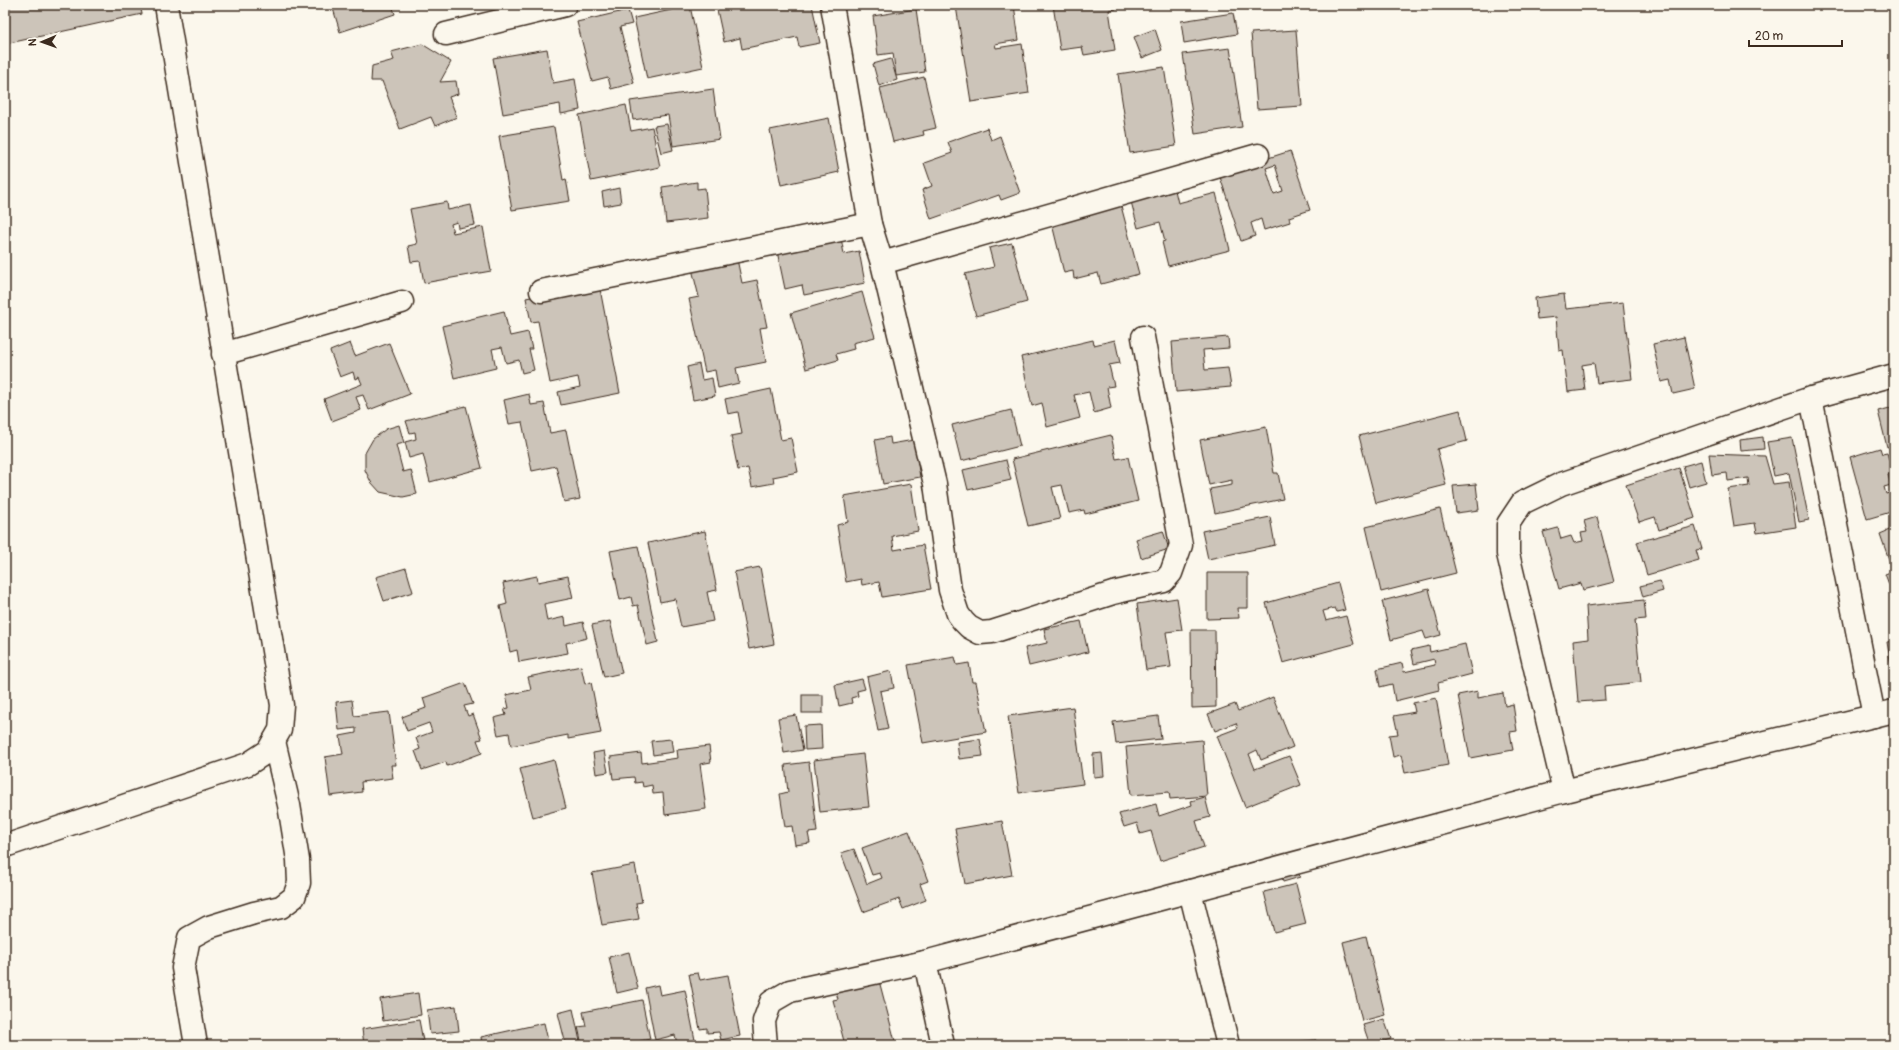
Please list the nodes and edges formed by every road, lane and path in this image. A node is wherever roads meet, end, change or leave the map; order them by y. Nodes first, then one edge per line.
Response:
1 (166, 5) edge
2 (565, 5) edge
3 (832, 5) edge
4 (446, 34) dead end
5 (1258, 155) dead end
6 (870, 224) junction
7 (882, 263) junction
8 (541, 291) dead end
9 (402, 302) dead end
10 (1143, 337) dead end
11 (223, 354) junction
12 (1894, 375) edge
13 (1811, 398) junction
14 (1884, 713) edge
15 (274, 741) junction
16 (1564, 791) junction
17 (5, 846) edge
18 (1190, 891) junction
19 (925, 962) junction
20 (196, 1045) edge
21 (766, 1045) edge
22 (943, 1045) edge
23 (1228, 1045) edge

1 - 11 street
2 - 4 street
3 - 6 street
5 - 7 street
6 - 7 street
6 - 8 street
7 - 10 street
9 - 11 street
11 - 15 street
12 - 13 street
13 - 14 street
13 - 16 street
14 - 16 street
15 - 17 street
15 - 20 street
16 - 18 street
18 - 19 street
18 - 23 street
19 - 21 street
19 - 22 street

